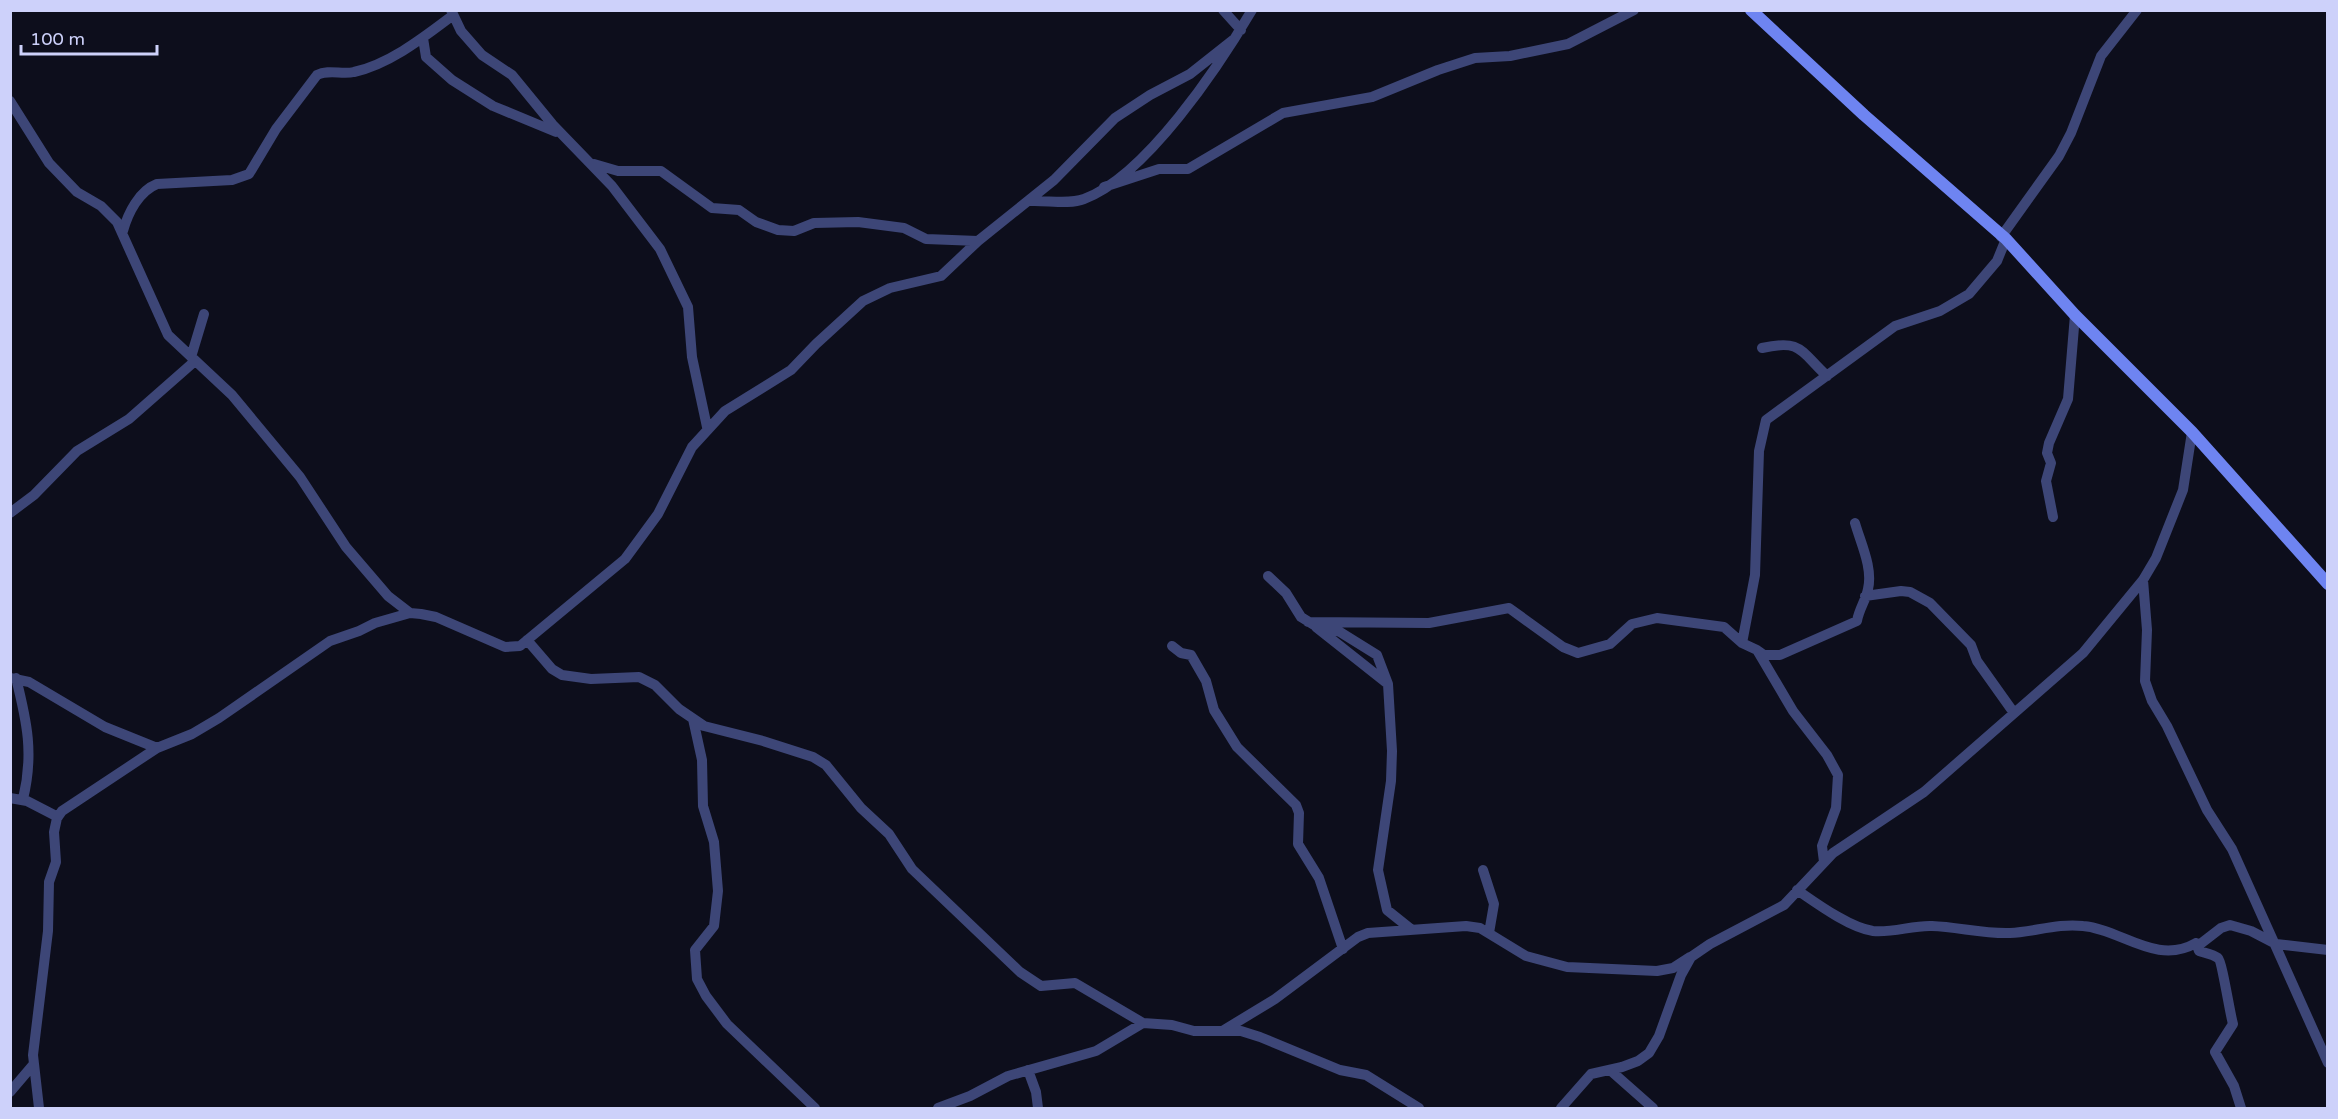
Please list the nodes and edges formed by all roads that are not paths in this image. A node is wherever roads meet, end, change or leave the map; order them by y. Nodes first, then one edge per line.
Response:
1 (1223, 10) edge
2 (1252, 10) edge
3 (1634, 10) edge
4 (2137, 10) edge
5 (452, 13) edge
6 (1759, 13) edge
7 (1241, 30) junction
8 (423, 38) junction
9 (1233, 40) junction
10 (10, 101) edge
11 (562, 135) junction
12 (591, 163) junction
13 (1104, 187) junction
14 (1030, 201) junction
15 (123, 231) junction
16 (2004, 238) junction
17 (978, 241) junction
18 (204, 314) dead end
19 (2075, 315) junction
20 (1762, 348) dead end
21 (193, 359) junction
22 (1827, 376) junction
23 (707, 427) junction
24 (2192, 432) junction
25 (10, 513) edge
26 (2053, 517) dead end
27 (1855, 523) dead end
28 (1268, 576) dead end
29 (2143, 579) junction
30 (2328, 584) edge
31 (1865, 596) junction
32 (410, 613) junction
33 (1311, 623) junction
34 (527, 640) junction
35 (1742, 643) junction
36 (1172, 646) dead end
37 (1757, 650) junction
38 (13, 678) edge
39 (1388, 684) junction
40 (2014, 713) junction
41 (693, 719) junction
42 (157, 748) junction
43 (10, 798) edge
44 (22, 800) junction
45 (58, 817) junction
46 (1824, 862) junction
47 (1483, 870) dead end
48 (1797, 890) junction
49 (1412, 930) junction
50 (1489, 933) junction
51 (2274, 943) junction
52 (2196, 944) junction
53 (1343, 949) junction
54 (2328, 950) edge
55 (1691, 957) junction
56 (1143, 1023) junction
57 (1224, 1030) junction
58 (2328, 1063) edge
59 (33, 1065) junction
60 (1028, 1070) junction
61 (1610, 1070) junction
62 (10, 1092) edge
63 (39, 1108) edge
64 (815, 1108) edge
65 (938, 1108) edge
66 (1038, 1108) edge
67 (1419, 1108) edge
68 (1561, 1108) edge
69 (1653, 1108) edge
70 (2241, 1108) edge

1 - 7 street
2 - 7 street
3 - 13 street
4 - 16 street
5 - 8 street
5 - 11 street
6 - 16 street
7 - 9 street
8 - 11 street
8 - 15 street
9 - 13 street
9 - 14 street
10 - 15 street
11 - 12 street
12 - 17 street
12 - 23 street
13 - 14 street
14 - 17 street
15 - 21 street
16 - 19 street
16 - 22 street
17 - 23 street
18 - 21 street
19 - 24 street
19 - 26 street
20 - 22 street
21 - 25 street
21 - 32 street
22 - 35 street
23 - 34 street
24 - 29 street
24 - 30 street
27 - 31 street
28 - 33 street
29 - 40 street
29 - 51 street
31 - 37 street
31 - 40 street
32 - 34 street
32 - 42 street
33 - 35 street
33 - 39 street
33 - 39 street
34 - 41 street
35 - 37 street
36 - 53 street
37 - 46 street
38 - 42 street
38 - 44 street
39 - 49 street
40 - 46 street
41 - 56 street
41 - 64 street
42 - 45 street
43 - 44 street
44 - 45 street
45 - 59 street
46 - 48 street
47 - 50 street
48 - 52 street
48 - 55 street
49 - 50 street
49 - 53 street
50 - 55 street
51 - 52 street
51 - 54 street
51 - 58 street
52 - 70 street
53 - 57 street
55 - 61 street
56 - 57 street
56 - 60 street
57 - 67 street
59 - 62 street
59 - 63 street
60 - 65 street
60 - 66 street
61 - 68 street
61 - 69 street

